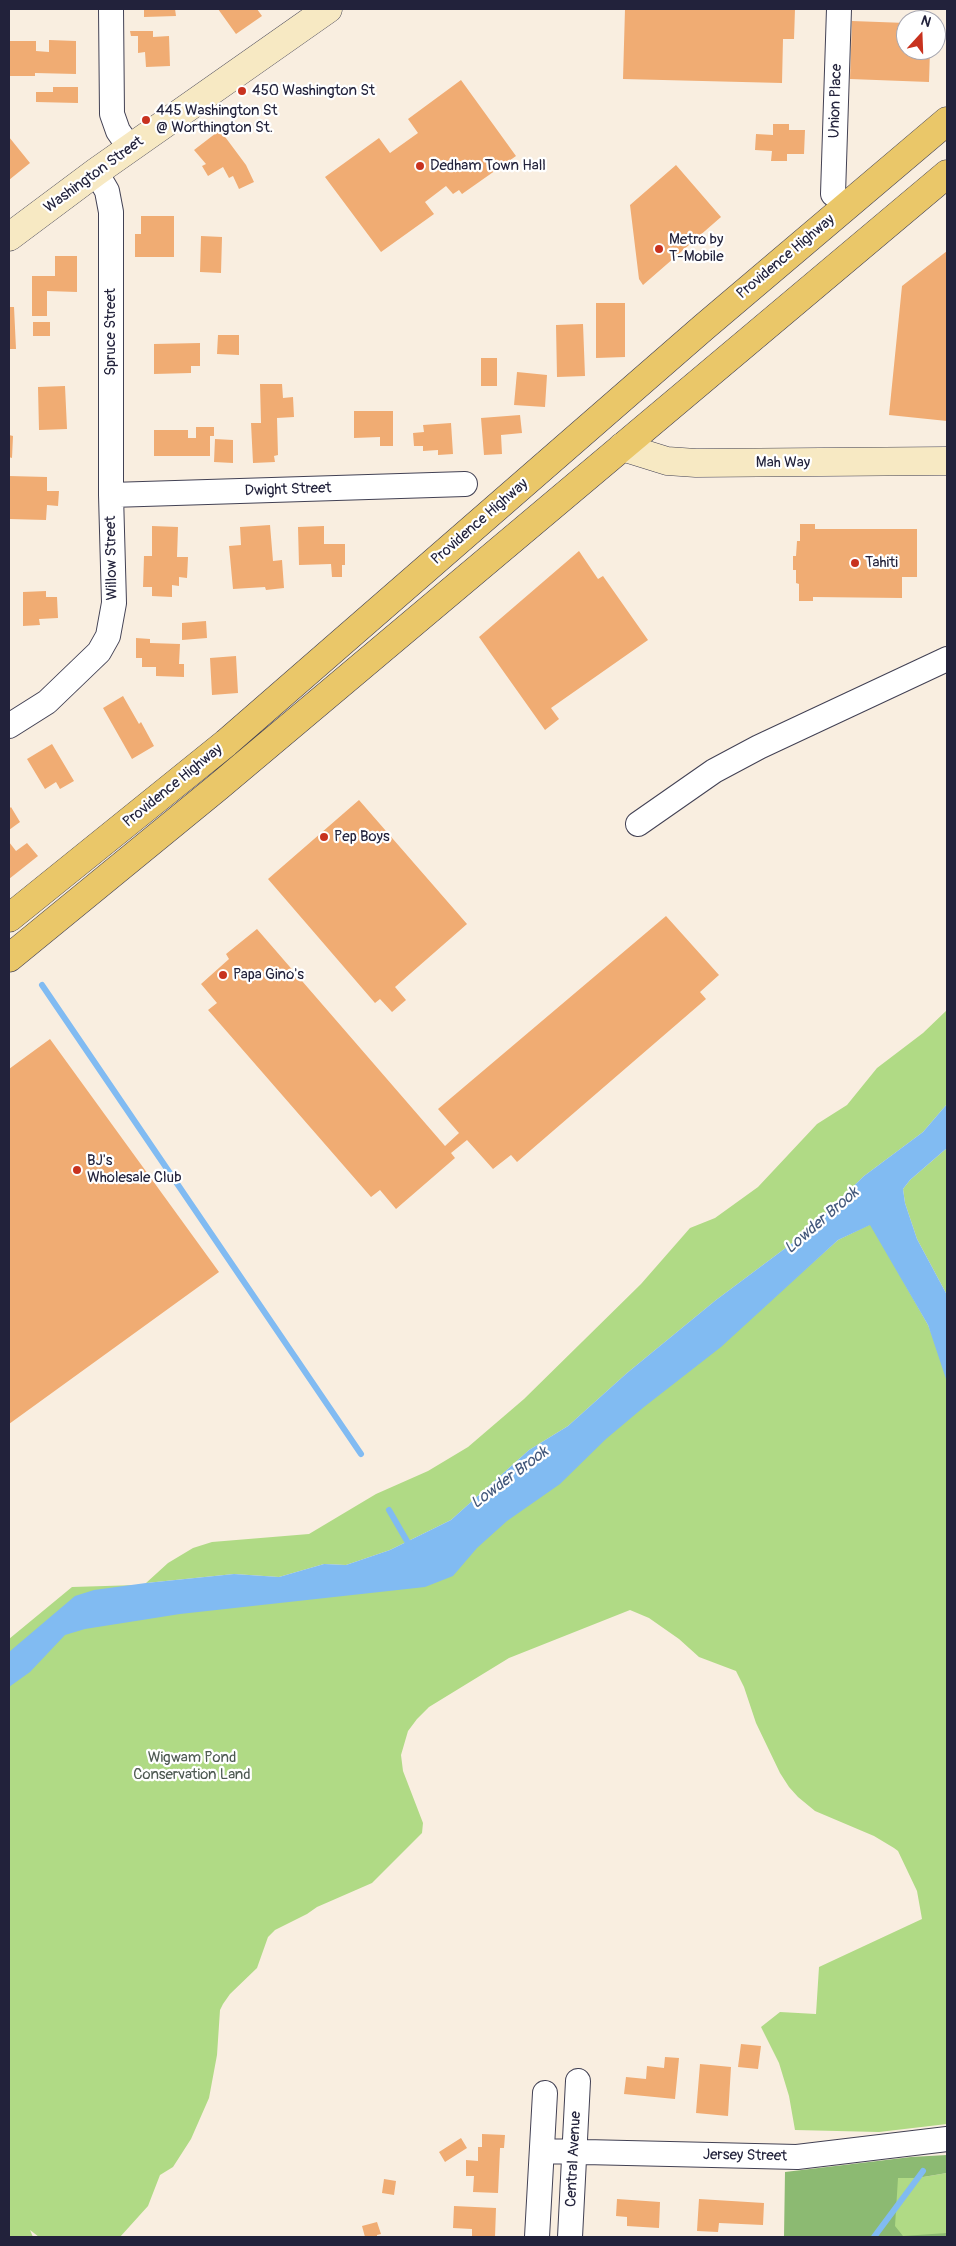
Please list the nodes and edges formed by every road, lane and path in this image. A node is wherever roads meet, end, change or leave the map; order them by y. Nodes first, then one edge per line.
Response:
1 (111, 9) edge
2 (328, 9) edge
3 (839, 9) edge
4 (947, 121) edge
5 (130, 148) junction
6 (96, 172) junction
7 (947, 174) edge
8 (833, 194) dead end
9 (9, 237) edge
10 (622, 447) junction
11 (947, 461) edge
12 (465, 484) dead end
13 (111, 495) junction
14 (947, 659) edge
15 (9, 726) edge
16 (638, 824) dead end
17 (9, 918) edge
18 (9, 958) edge
19 (578, 2081) dead end
20 (545, 2093) dead end
21 (947, 2139) edge
22 (542, 2150) junction
23 (575, 2152) junction
24 (537, 2237) edge
25 (570, 2237) edge

1 - 5 street
2 - 5 main road, Washington Street
3 - 8 street, Union Place
4 - 17 highway, Providence Highway
5 - 6 main road, Washington Street
6 - 9 main road, Washington Street
6 - 13 street, Spruce Street
7 - 10 highway, Providence Highway
10 - 11 main road, Mah Way
10 - 18 highway, Providence Highway
12 - 13 street, Dwight Street
13 - 15 street, Willow Street
14 - 16 street
19 - 23 street, Central Avenue
20 - 22 street
21 - 23 street, Jersey Street
22 - 23 street, Jersey Street
22 - 24 street
23 - 25 street, Central Avenue

